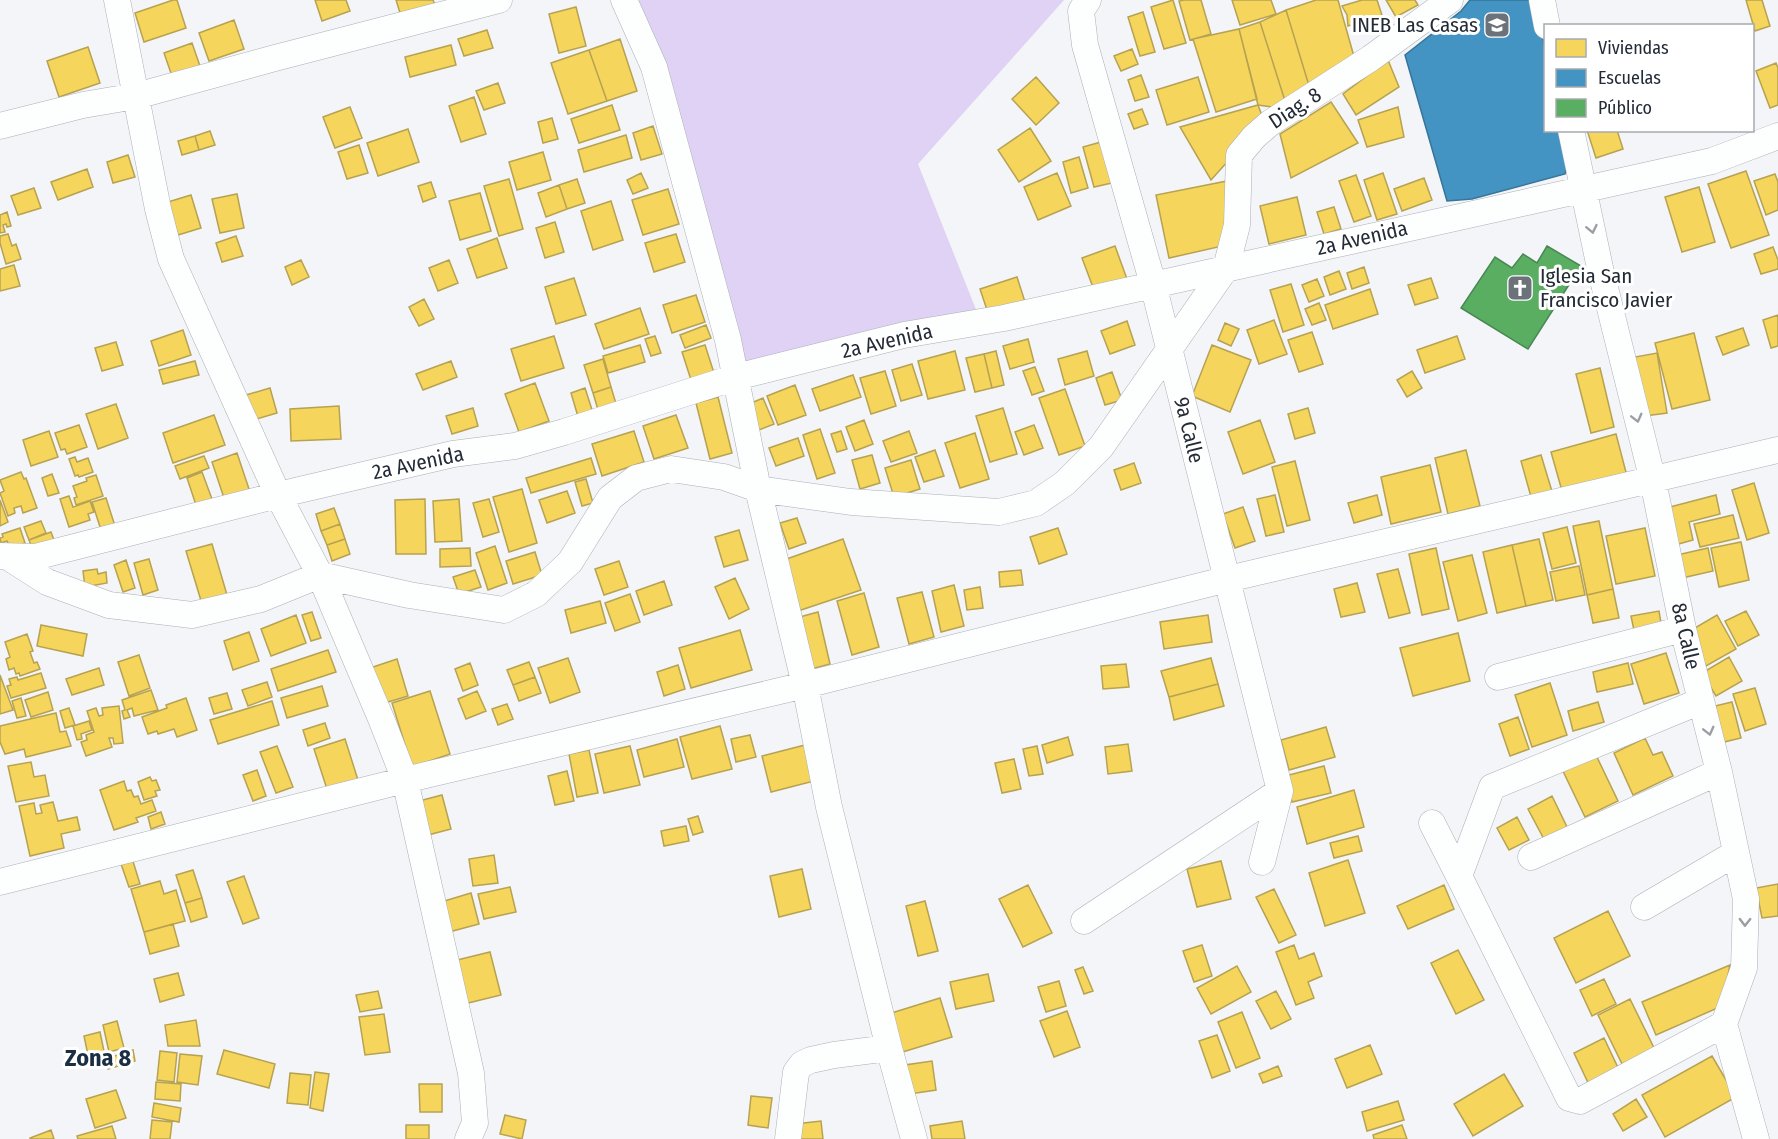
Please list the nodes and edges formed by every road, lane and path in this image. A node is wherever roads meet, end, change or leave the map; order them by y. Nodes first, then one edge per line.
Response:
1 (117, 0) edge
2 (499, 0) edge
3 (624, 0) edge
4 (1088, 0) edge
5 (1449, 0) edge
6 (1542, 0) edge
7 (1547, 24) edge
8 (136, 96) junction
9 (0, 126) edge
10 (1571, 132) edge
11 (1778, 136) edge
12 (1583, 188) junction
13 (1226, 268) junction
14 (1153, 284) junction
15 (1169, 351) junction
16 (736, 377) junction
17 (1778, 450) edge
18 (1653, 481) junction
19 (759, 489) junction
20 (278, 495) junction
21 (4, 557) edge
22 (320, 575) junction
23 (1228, 579) junction
24 (1683, 629) junction
25 (1498, 677) dead end
26 (805, 685) junction
27 (1701, 700) junction
28 (1719, 772) junction
29 (405, 780) junction
30 (1280, 791) junction
31 (1432, 823) dead end
32 (1736, 853) junction
33 (1531, 857) dead end
34 (1262, 862) dead end
35 (1460, 876) junction
36 (0, 882) edge
37 (1644, 907) dead end
38 (1084, 921) dead end
39 (1724, 1024) junction
40 (889, 1048) junction
41 (468, 1139) edge
42 (788, 1139) edge
43 (914, 1139) edge
44 (1756, 1139) edge

1 - 8 street
2 - 8 street
3 - 16 street
4 - 14 street, 9a Calle
5 - 13 street, Diag. 8
6 - 7 street
8 - 9 street
8 - 20 street
10 - 12 street, 8a Calle
11 - 12 street, 2a Avenida
12 - 13 street, 2a Avenida
12 -> 18 street, 8a Calle
13 - 14 street, 2a Avenida
13 - 15 street
14 - 15 street, 9a Calle
14 - 16 street, 2a Avenida
15 - 19 street
15 - 23 street, 9a Calle
16 - 19 street
16 - 20 street, 2a Avenida
17 - 18 street
18 - 23 street
18 - 24 street, 8a Calle
19 - 22 street
19 - 26 street
20 - 21 street, 2a Avenida
20 - 22 street
21 - 22 street
22 - 29 street
23 - 26 street
23 - 30 street, 9a Calle
24 - 25 street
24 - 27 street, 8a Calle
26 - 29 street
26 - 40 street
27 -> 28 street, 8a Calle
27 - 35 street
28 - 32 street, 8a Calle
28 - 33 street
29 - 36 street
29 - 41 street
30 - 34 street, 9a Calle
30 - 38 street
31 - 35 street
32 - 37 street
32 -> 39 street, 8a Calle
35 - 39 street
39 - 44 street
40 - 42 street
40 - 43 street

